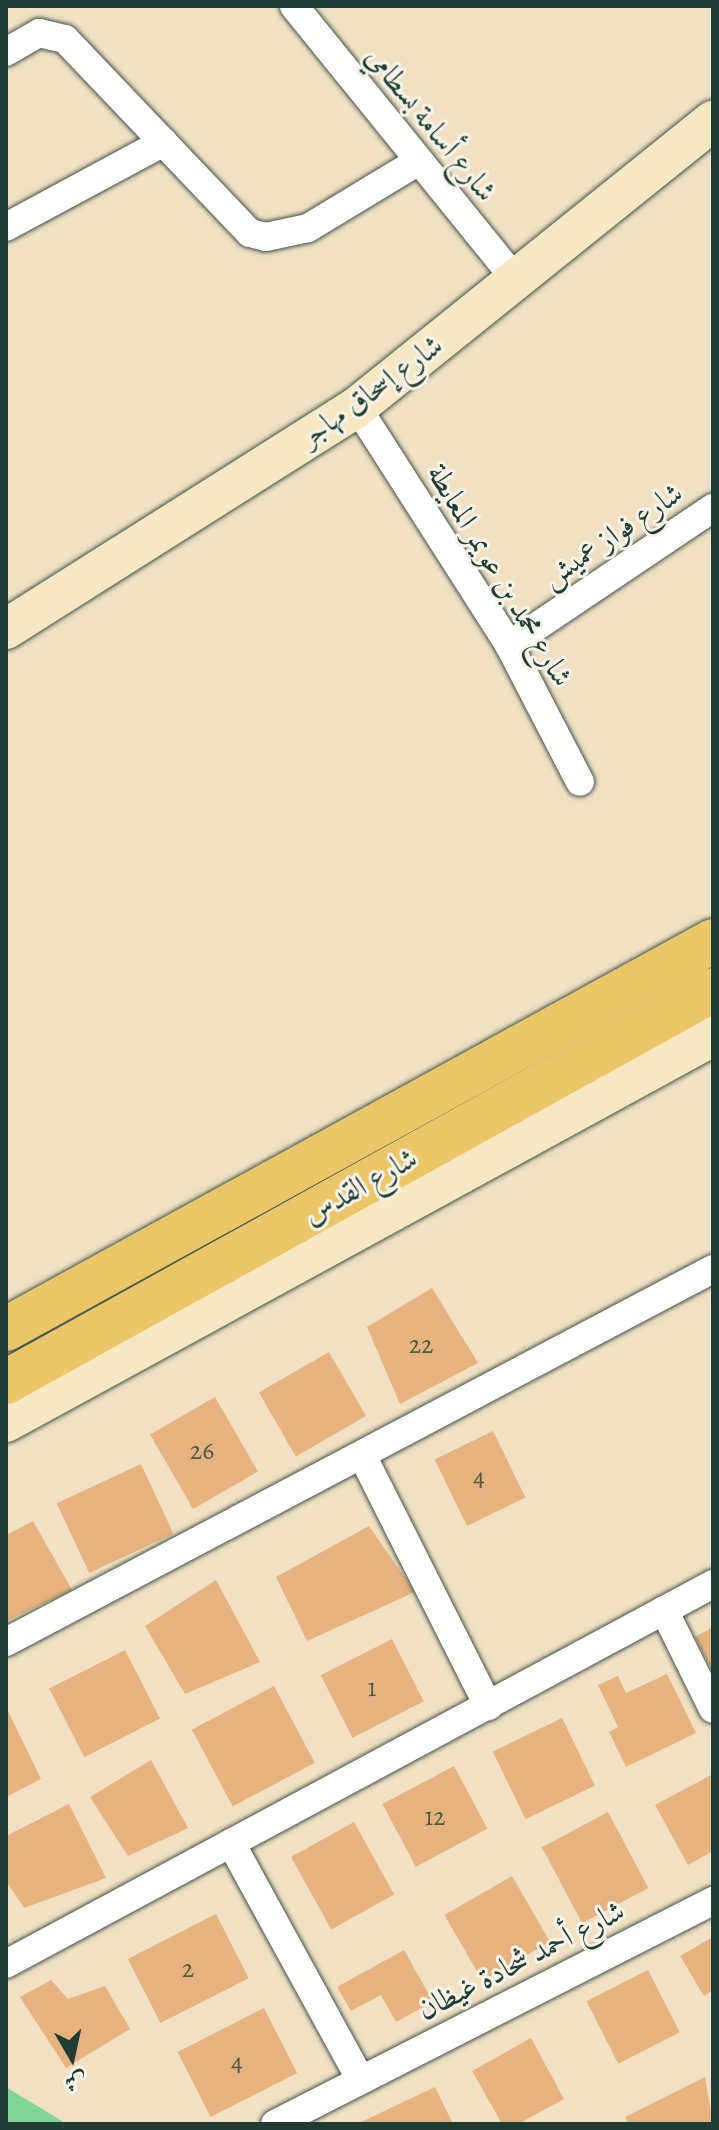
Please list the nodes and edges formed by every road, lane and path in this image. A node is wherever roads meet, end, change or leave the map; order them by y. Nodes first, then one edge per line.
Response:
1 (294, 6) edge
2 (6, 52) edge
3 (713, 121) edge
4 (164, 142) junction
5 (417, 162) junction
6 (6, 227) edge
7 (518, 283) junction
8 (357, 407) junction
9 (713, 508) edge
10 (6, 629) edge
11 (509, 645) junction
12 (580, 782) dead end
13 (713, 941) edge
14 (713, 990) edge
15 (713, 1036) edge
16 (713, 1269) edge
17 (6, 1329) edge
18 (6, 1382) edge
19 (6, 1422) edge
20 (363, 1457) junction
21 (713, 1584) edge
22 (664, 1610) junction
23 (6, 1642) edge
24 (488, 1706) junction
25 (713, 1709) edge
26 (231, 1843) junction
27 (713, 1901) edge
28 (6, 1964) edge
29 (361, 2080) junction
30 (275, 2124) edge

1 - 5 street, شارع أسامة بسطامي
2 - 4 street
3 - 7 street, شارع إسحاق مهاجر
4 - 5 street
4 - 6 street
5 - 7 street, شارع أسامة بسطامي
7 - 8 street, شارع إسحاق مهاجر
8 - 10 street, شارع إسحاق مهاجر
8 - 11 street, شارع محمد بن عويمر المعايطة
9 - 11 street, شارع فواز عميش
11 - 12 street, شارع محمد بن عويمر المعايطة
13 - 17 highway, شارع القدس
14 - 18 highway, شارع القدس
15 - 19 street
16 - 20 street
20 - 23 street
20 - 24 street
21 - 22 street
22 - 24 street
22 - 25 street
24 - 26 street
26 - 28 street
26 - 29 street
27 - 29 street, شارع أحمد شحادة غيظان
29 - 30 street, شارع أحمد شحادة غيظان

